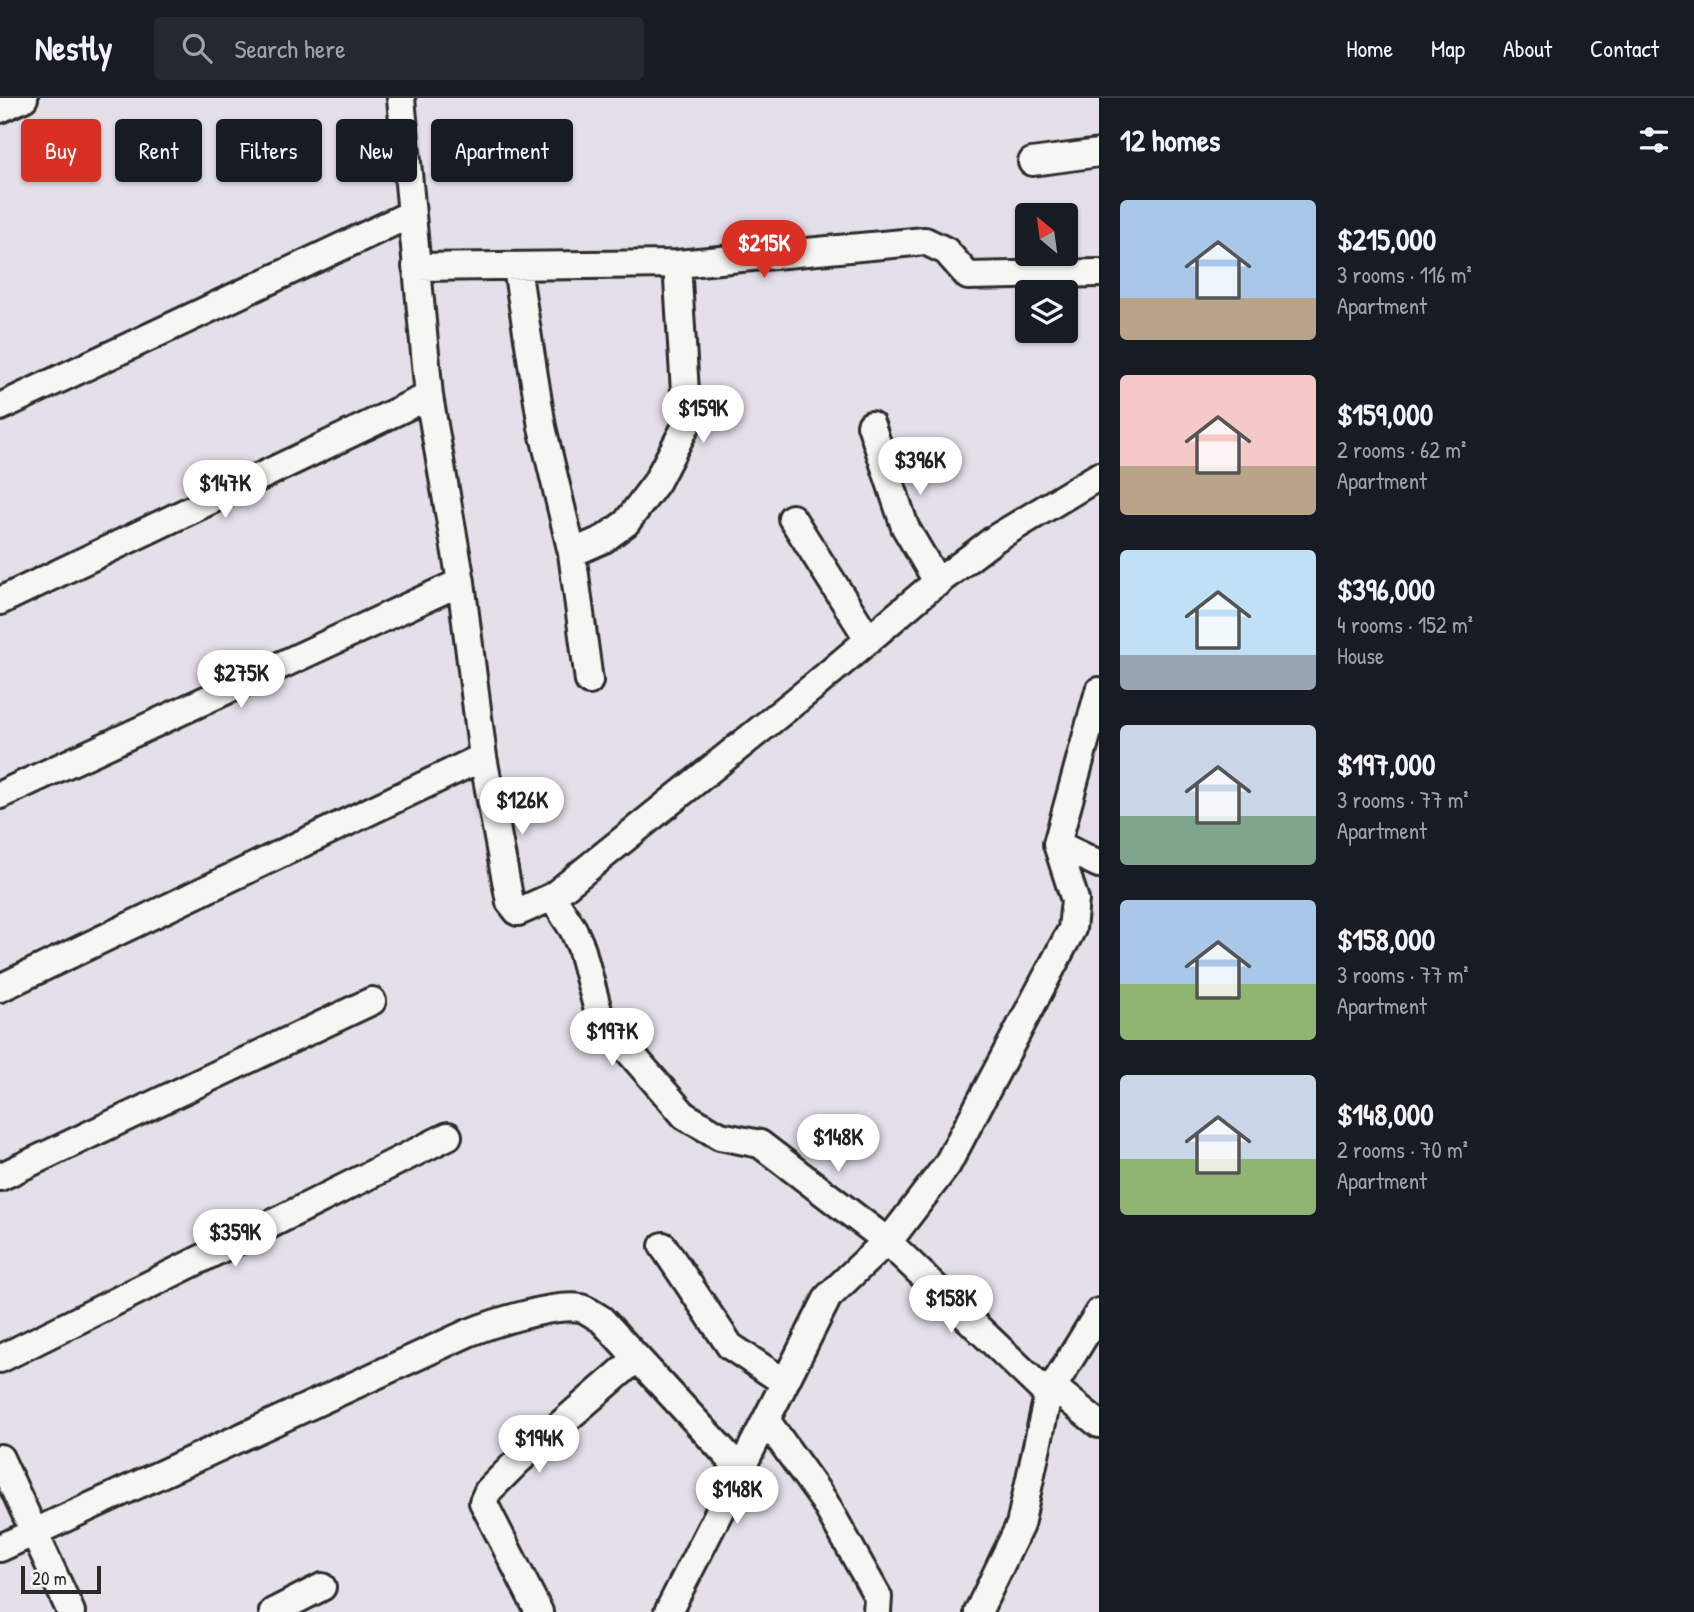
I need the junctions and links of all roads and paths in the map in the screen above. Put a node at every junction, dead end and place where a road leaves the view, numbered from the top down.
1 (24, 98) edge
2 (401, 98) edge
3 (0, 109) edge
4 (1099, 153) edge
5 (1032, 162) dead end
6 (411, 214) junction
7 (677, 264) junction
8 (416, 267) junction
9 (517, 268) junction
10 (1099, 273) edge
11 (429, 396) junction
12 (0, 407) edge
13 (871, 425) dead end
14 (1099, 476) edge
15 (792, 518) dead end
16 (572, 553) junction
17 (461, 582) junction
18 (938, 583) junction
19 (0, 601) edge
20 (869, 640) junction
21 (589, 681) dead end
22 (1099, 691) edge
23 (483, 757) junction
24 (0, 795) edge
25 (1057, 844) junction
26 (1099, 864) edge
27 (552, 897) junction
28 (0, 988) edge
29 (372, 1001) dead end
30 (448, 1136) dead end
31 (0, 1177) edge
32 (887, 1241) junction
33 (663, 1246) dead end
34 (1099, 1312) edge
35 (637, 1358) junction
36 (0, 1359) edge
37 (784, 1382) junction
38 (1051, 1391) junction
39 (766, 1420) junction
40 (1099, 1424) edge
41 (0, 1458) edge
42 (740, 1469) junction
43 (34, 1531) junction
44 (0, 1548) edge
45 (322, 1587) dead end
46 (71, 1612) edge
47 (272, 1612) edge
48 (540, 1612) edge
49 (668, 1612) edge
50 (877, 1612) edge
51 (978, 1612) edge

1 - 3 street
2 - 6 street
4 - 5 street
6 - 8 street
6 - 12 street
7 - 9 street
7 - 10 street
7 - 16 street
8 - 9 street
8 - 11 street
9 - 16 street
11 - 17 street
11 - 19 street
13 - 18 street
14 - 18 street
15 - 20 street
16 - 21 street
17 - 23 street
17 - 24 street
18 - 20 street
20 - 27 street
22 - 25 street
23 - 27 street
23 - 28 street
25 - 26 street
25 - 32 street
27 - 32 street
29 - 31 street
30 - 36 street
32 - 37 street
32 - 38 street
33 - 37 street
34 - 38 street
35 - 42 street
35 - 43 street
35 - 48 street
37 - 39 street
38 - 40 street
38 - 51 street
39 - 42 street
39 - 50 street
41 - 43 street
42 - 49 street
43 - 44 street
43 - 46 street
45 - 47 street

